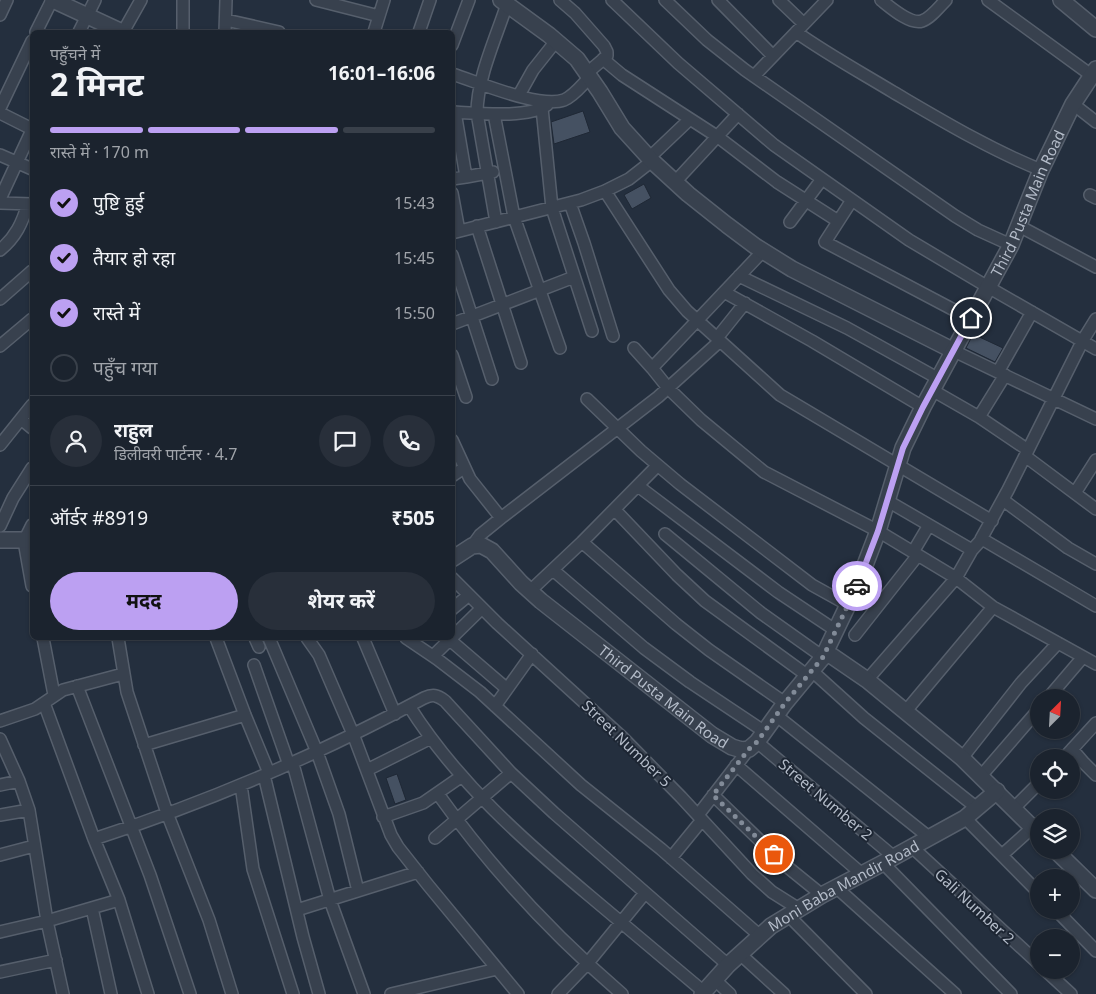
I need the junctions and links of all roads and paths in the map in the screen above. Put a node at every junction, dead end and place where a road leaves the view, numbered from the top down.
1 (7, 0) edge
2 (53, 0) edge
3 (95, 0) edge
4 (141, 0) edge
5 (183, 0) edge
6 (226, 0) edge
7 (316, 0) edge
8 (384, 0) edge
9 (430, 0) edge
10 (469, 0) edge
11 (560, 0) edge
12 (612, 0) edge
13 (665, 0) edge
14 (718, 0) edge
15 (779, 0) edge
16 (881, 0) edge
17 (946, 0) edge
18 (988, 0) edge
19 (1061, 0) edge
20 (504, 2) edge
21 (822, 2) edge
22 (0, 15) edge
23 (87, 16) junction
24 (379, 16) junction
25 (226, 20) junction
26 (800, 28) junction
27 (1096, 29) edge
28 (37, 30) edge
29 (80, 30) edge
30 (118, 30) edge
31 (124, 30) edge
32 (183, 30) edge
33 (224, 30) edge
34 (270, 30) edge
35 (375, 30) edge
36 (420, 30) edge
37 (455, 37) edge
38 (556, 42) junction
39 (30, 44) edge
40 (773, 56) junction
41 (603, 60) junction
42 (1094, 72) edge
43 (455, 75) edge
44 (588, 75) junction
45 (754, 76) junction
46 (481, 83) junction
47 (519, 96) junction
48 (1073, 104) junction
49 (546, 106) junction
50 (0, 108) edge
51 (455, 112) edge
52 (0, 113) edge
53 (477, 113) junction
54 (494, 114) junction
55 (738, 114) junction
56 (455, 117) edge
57 (690, 119) junction
58 (1096, 122) edge
59 (30, 128) edge
60 (30, 134) edge
61 (718, 137) junction
62 (0, 155) edge
63 (650, 160) junction
64 (17, 163) junction
65 (30, 168) edge
66 (505, 169) junction
67 (1041, 170) junction
68 (488, 174) junction
69 (466, 177) junction
70 (455, 179) edge
71 (822, 179) junction
72 (675, 182) junction
73 (605, 191) junction
74 (805, 200) junction
75 (852, 200) junction
76 (0, 201) edge
77 (570, 203) junction
78 (30, 204) edge
79 (552, 208) junction
80 (514, 217) junction
81 (838, 221) junction
82 (496, 222) junction
83 (790, 222) dead end
84 (478, 226) junction
85 (1019, 226) junction
86 (456, 232) edge
87 (1010, 245) junction
88 (0, 250) edge
89 (763, 251) junction
90 (455, 264) edge
91 (1096, 267) edge
92 (30, 273) edge
93 (739, 276) junction
94 (574, 277) junction
95 (988, 288) junction
96 (540, 291) junction
97 (724, 292) junction
98 (0, 298) edge
99 (745, 303) junction
100 (503, 306) junction
101 (1032, 312) junction
102 (472, 317) junction
103 (971, 318) junction
104 (1096, 319) edge
105 (696, 320) junction
106 (30, 321) edge
107 (455, 323) edge
108 (592, 331) dead end
109 (613, 336) dead end
110 (718, 340) junction
111 (1083, 340) junction
112 (0, 346) edge
113 (560, 348) dead end
114 (634, 348) dead end
115 (1096, 349) edge
116 (954, 350) junction
117 (521, 363) dead end
118 (455, 365) edge
119 (652, 368) junction
120 (1002, 373) junction
121 (492, 379) dead end
122 (935, 384) junction
123 (668, 388) junction
124 (466, 397) dead end
125 (587, 399) dead end
126 (1054, 399) junction
127 (923, 407) junction
128 (30, 408) edge
129 (979, 417) junction
130 (21, 419) junction
131 (1096, 419) edge
132 (30, 426) edge
133 (617, 428) junction
134 (0, 445) edge
135 (455, 447) edge
136 (1027, 453) junction
137 (1096, 460) edge
138 (897, 465) junction
139 (657, 466) junction
140 (464, 468) junction
141 (30, 471) edge
142 (455, 474) edge
143 (638, 486) junction
144 (1075, 494) junction
145 (886, 500) junction
146 (1003, 500) junction
147 (1096, 509) edge
148 (615, 510) junction
149 (501, 518) junction
150 (992, 521) junction
151 (929, 525) junction
152 (0, 526) edge
153 (878, 531) junction
154 (666, 534) dead end
155 (981, 539) junction
156 (0, 540) edge
157 (28, 541) edge
158 (582, 542) junction
159 (472, 546) junction
160 (972, 550) junction
161 (915, 554) junction
162 (455, 557) edge
163 (30, 564) edge
164 (1096, 564) edge
165 (553, 570) junction
166 (956, 578) junction
167 (455, 581) edge
168 (530, 591) junction
169 (469, 595) junction
170 (848, 605) junction
171 (1096, 606) edge
172 (455, 607) edge
173 (993, 607) junction
174 (482, 608) junction
175 (835, 630) junction
176 (455, 635) edge
177 (856, 635) dead end
178 (42, 640) edge
179 (119, 640) edge
180 (217, 640) edge
181 (270, 640) edge
182 (308, 640) edge
183 (364, 640) edge
184 (413, 640) edge
185 (450, 640) joint
186 (1058, 643) junction
187 (532, 654) junction
188 (433, 656) junction
189 (823, 657) junction
190 (1083, 657) junction
191 (1096, 664) edge
192 (254, 665) dead end
193 (810, 673) junction
194 (123, 674) junction
195 (867, 680) junction
196 (77, 686) junction
197 (507, 689) junction
198 (1056, 689) edge
199 (54, 695) junction
200 (44, 703) junction
201 (785, 703) junction
202 (409, 706) junction
203 (495, 706) junction
204 (905, 712) junction
205 (395, 714) junction
206 (245, 715) junction
207 (777, 716) junction
208 (1030, 719) edge
209 (0, 721) edge
210 (1096, 723) edge
211 (353, 734) junction
212 (431, 738) junction
213 (0, 739) edge
214 (757, 741) junction
215 (144, 745) junction
216 (1072, 749) edge
217 (317, 752) junction
218 (962, 758) junction
219 (1080, 758) edge
220 (291, 764) junction
221 (736, 765) junction
222 (367, 770) junction
223 (511, 773) junction
224 (267, 774) junction
225 (1096, 775) edge
226 (462, 776) junction
227 (981, 776) junction
228 (19, 781) junction
229 (0, 785) edge
230 (241, 785) junction
231 (997, 791) junction
232 (1030, 792) edge
233 (438, 794) junction
234 (713, 795) junction
235 (481, 798) junction
236 (977, 808) junction
237 (1013, 809) junction
238 (29, 810) junction
239 (167, 813) junction
240 (0, 814) edge
241 (383, 817) junction
242 (700, 817) junction
243 (965, 818) junction
244 (457, 820) junction
245 (1030, 825) edge
246 (131, 827) junction
247 (1030, 835) edge
248 (435, 838) dead end
249 (930, 838) junction
250 (94, 839) junction
251 (34, 846) junction
252 (912, 847) junction
253 (0, 855) edge
254 (1002, 855) junction
255 (671, 858) junction
256 (1065, 859) edge
257 (889, 860) junction
258 (418, 872) junction
259 (862, 874) junction
260 (1030, 884) edge
261 (1094, 884) edge
262 (837, 888) junction
263 (358, 892) junction
264 (645, 893) junction
265 (822, 895) junction
266 (119, 900) junction
267 (330, 900) junction
268 (92, 908) junction
269 (297, 910) junction
270 (794, 913) junction
271 (1065, 919) edge
272 (47, 921) junction
273 (621, 922) junction
274 (0, 932) edge
275 (759, 935) junction
276 (1096, 951) edge
277 (740, 954) junction
278 (1030, 956) edge
279 (56, 960) junction
280 (587, 964) junction
281 (728, 965) junction
282 (497, 969) junction
283 (0, 972) edge
284 (1055, 979) edge
285 (715, 980) junction
286 (436, 989) edge
287 (564, 992) edge
288 (703, 993) edge
289 (63, 994) edge
290 (111, 994) edge
291 (148, 994) edge
292 (190, 994) edge
293 (232, 994) edge
294 (292, 994) edge
295 (319, 994) edge
296 (364, 994) edge
297 (392, 994) edge
298 (518, 994) edge
299 (622, 994) edge
300 (730, 994) edge
301 (784, 994) edge
302 (866, 994) edge
303 (955, 994) edge
304 (1011, 994) edge
305 (1071, 994) edge

1 - 22 street
2 - 23 street
2 - 28 street
3 - 23 street
4 - 31 street
5 - 32 street
6 - 25 street
7 - 24 street
8 - 24 street
9 - 36 street
10 - 37 street
11 - 41 street
12 - 55 street
13 - 45 street
14 - 40 street
15 - 26 street
16 - 17 street
18 - 42 street
19 - 27 street
20 - 38 street
20 - 46 street
21 - 26 street
23 - 29 street
23 - 30 street
24 - 35 street
25 - 33 street
25 - 34 street
26 - 40 street
26 - 67 street
38 - 44 street
38 - 47 street
39 - 50 street
40 - 45 street
41 - 44 street
41 - 57 street
42 - 48 street, Third Pusta Main Road
43 - 46 street
44 - 49 street
44 - 63 street
45 - 87 street
46 - 47 street
46 - 53 street
47 - 49 street
48 - 58 street
48 - 67 street, Third Pusta Main Road
49 - 54 street
49 - 79 street
51 - 53 street
52 - 59 street
53 - 54 street
53 - 68 street
54 - 66 street
55 - 61 street
55 - 71 street
56 - 69 street
57 - 61 street
57 - 63 street
60 - 64 street
61 - 72 street
61 - 74 street
62 - 64 street
63 - 72 street
63 - 73 street
64 - 65 street
64 - 76 street
66 - 68 street
66 - 80 street
67 - 85 street, Third Pusta Main Road
68 - 69 street
68 - 82 street
69 - 70 street
71 - 74 street
71 - 75 street
72 - 89 street
73 - 77 street
73 - 105 street
74 - 81 street
74 - 83 street
75 - 81 street
75 - 95 street
76 - 78 street
77 - 79 street
77 - 109 street
78 - 88 street
79 - 80 street
79 - 94 street
80 - 82 street
80 - 96 street
81 - 103 street
82 - 84 street
84 - 86 street
84 - 100 street
85 - 87 street, Third Pusta Main Road
85 - 91 street
87 - 95 street, Third Pusta Main Road
89 - 93 street
89 - 116 street
90 - 102 street
92 - 98 street
93 - 97 street
93 - 122 street
94 - 96 street
94 - 108 street
95 - 101 street
95 - 103 street, Third Pusta Main Road
96 - 100 street
96 - 113 street
97 - 99 street
97 - 105 street
99 - 110 street
99 - 127 street
100 - 102 street
100 - 117 street
101 - 111 street
101 - 120 street
102 - 107 street
102 - 121 street
103 - 116 street, Third Pusta Main Road
104 - 111 street
105 - 110 street
105 - 119 street
106 - 112 street
110 - 123 street
110 - 138 street
111 - 115 street
111 - 126 street
114 - 119 street
116 - 120 street
116 - 122 street, Third Pusta Main Road
118 - 124 street
119 - 123 street
120 - 126 street
120 - 129 street
122 - 127 street, Third Pusta Main Road
122 - 129 street
123 - 133 street
123 - 153 street
125 - 133 street
126 - 131 street
126 - 136 street
127 - 138 street, Third Pusta Main Road
128 - 130 street
129 - 136 street
130 - 132 street
130 - 134 street
133 - 139 street
133 - 149 street
135 - 140 street
136 - 144 street
136 - 146 street
137 - 144 street
138 - 145 street, Third Pusta Main Road
138 - 150 street
139 - 143 street
139 - 170 street
140 - 142 street
140 - 149 street
141 - 152 street
143 - 148 street
143 - 175 street
144 - 147 street
145 - 151 street
145 - 153 street, Third Pusta Main Road
146 - 150 street
146 - 164 street
148 - 158 street
148 - 193 street
149 - 159 street
150 - 155 street
151 - 160 street
151 - 161 street
153 - 161 street
153 - 170 street, Third Pusta Main Road
154 - 189 street
155 - 160 street
155 - 171 street
156 - 157 street
157 - 163 street
158 - 165 street
158 - 201 street
159 - 162 street
159 - 168 street, Third Pusta Main Road
160 - 166 street
161 - 166 street
161 - 177 street
165 - 168 street
165 - 214 street, Street Number 2
166 - 173 street
166 - 195 street
167 - 169 street, Street Number 5
168 - 214 street, Third Pusta Main Road
169 - 172 street
169 - 174 street, Street Number 5
170 - 175 street, Third Pusta Main Road
173 - 186 street
173 - 204 street
174 - 176 street
174 - 187 street, Street Number 5
175 - 189 street, Third Pusta Main Road
178 - 199 street
179 - 194 street
180 - 206 street
181 - 217 street
182 - 211 street
183 - 205 street
184 - 188 street
185 - 188 street
185 - 197 street
186 - 190 street
186 - 218 street
187 - 197 street
187 - 242 street, Street Number 5
188 - 203 street
189 - 193 street, Third Pusta Main Road
189 - 195 street
190 - 191 street
190 - 198 street
192 - 220 street
193 - 201 street, Third Pusta Main Road
193 - 236 street
194 - 196 street
194 - 215 street
195 - 204 street
196 - 199 street
196 - 246 street
197 - 203 street
199 - 200 street
200 - 209 street
200 - 250 street
201 - 207 street, Third Pusta Main Road
202 - 205 street
202 - 212 street
202 - 223 street
203 - 255 street
204 - 218 street
205 - 211 street
206 - 215 street
206 - 224 street
207 - 214 street, Third Pusta Main Road
207 - 249 street
208 - 227 street
210 - 216 street
211 - 217 street
211 - 222 street
212 - 222 street
212 - 226 street
213 - 228 street
214 - 221 street
214 - 257 street, Street Number 2
215 - 239 street
217 - 220 street
217 - 263 street
218 - 227 street
219 - 225 street
220 - 224 street
220 - 267 street
221 - 234 street
221 - 259 street
222 - 241 street
223 - 235 street
223 - 264 street
224 - 230 street
224 - 269 street
226 - 233 street
226 - 235 street
227 - 231 street
228 - 229 street
228 - 238 street
230 - 239 street
230 - 294 street
231 - 236 street, Moni Baba Mandir Road
231 - 237 street
232 - 237 street
233 - 241 street
233 - 244 street
234 - 242 street
234 - 265 street
235 - 244 street
235 - 273 street
236 - 243 street, Moni Baba Mandir Road
237 - 245 street
238 - 240 street
238 - 251 street
239 - 246 street
239 - 293 street
241 - 258 street
242 - 255 street
242 - 270 street, Street Number 5
243 - 249 street, Moni Baba Mandir Road
243 - 254 street
244 - 248 street
244 - 280 street
246 - 250 street
246 - 292 street
247 - 254 street
249 - 252 street, Moni Baba Mandir Road
250 - 266 street
251 - 253 street
251 - 272 street
252 - 257 street, Moni Baba Mandir Road
252 - 278 street, Gali Number 2
254 - 260 street
255 - 275 street
256 - 261 street
257 - 259 street, Moni Baba Mandir Road
257 - 304 street, Street Number 2
258 - 263 street
258 - 282 street
259 - 262 street, Moni Baba Mandir Road
262 - 265 street, Moni Baba Mandir Road
262 - 303 street
263 - 267 street
264 - 273 street
264 - 281 street
265 - 270 street, Moni Baba Mandir Road
266 - 268 street
266 - 291 street
267 - 269 street
267 - 296 street
268 - 272 street
268 - 290 street
269 - 295 street
270 - 275 street, Moni Baba Mandir Road
270 - 302 street, Street Number 5
271 - 276 street
272 - 274 street
272 - 279 street
273 - 280 street
273 - 288 street
275 - 277 street, Moni Baba Mandir Road
277 - 281 street, Moni Baba Mandir Road
277 - 301 street
279 - 283 street
279 - 289 street
280 - 287 street
280 - 299 street
281 - 285 street, Moni Baba Mandir Road
282 - 286 street
282 - 298 street
284 - 305 street
285 - 288 street, Moni Baba Mandir Road
285 - 300 street
286 - 297 street

